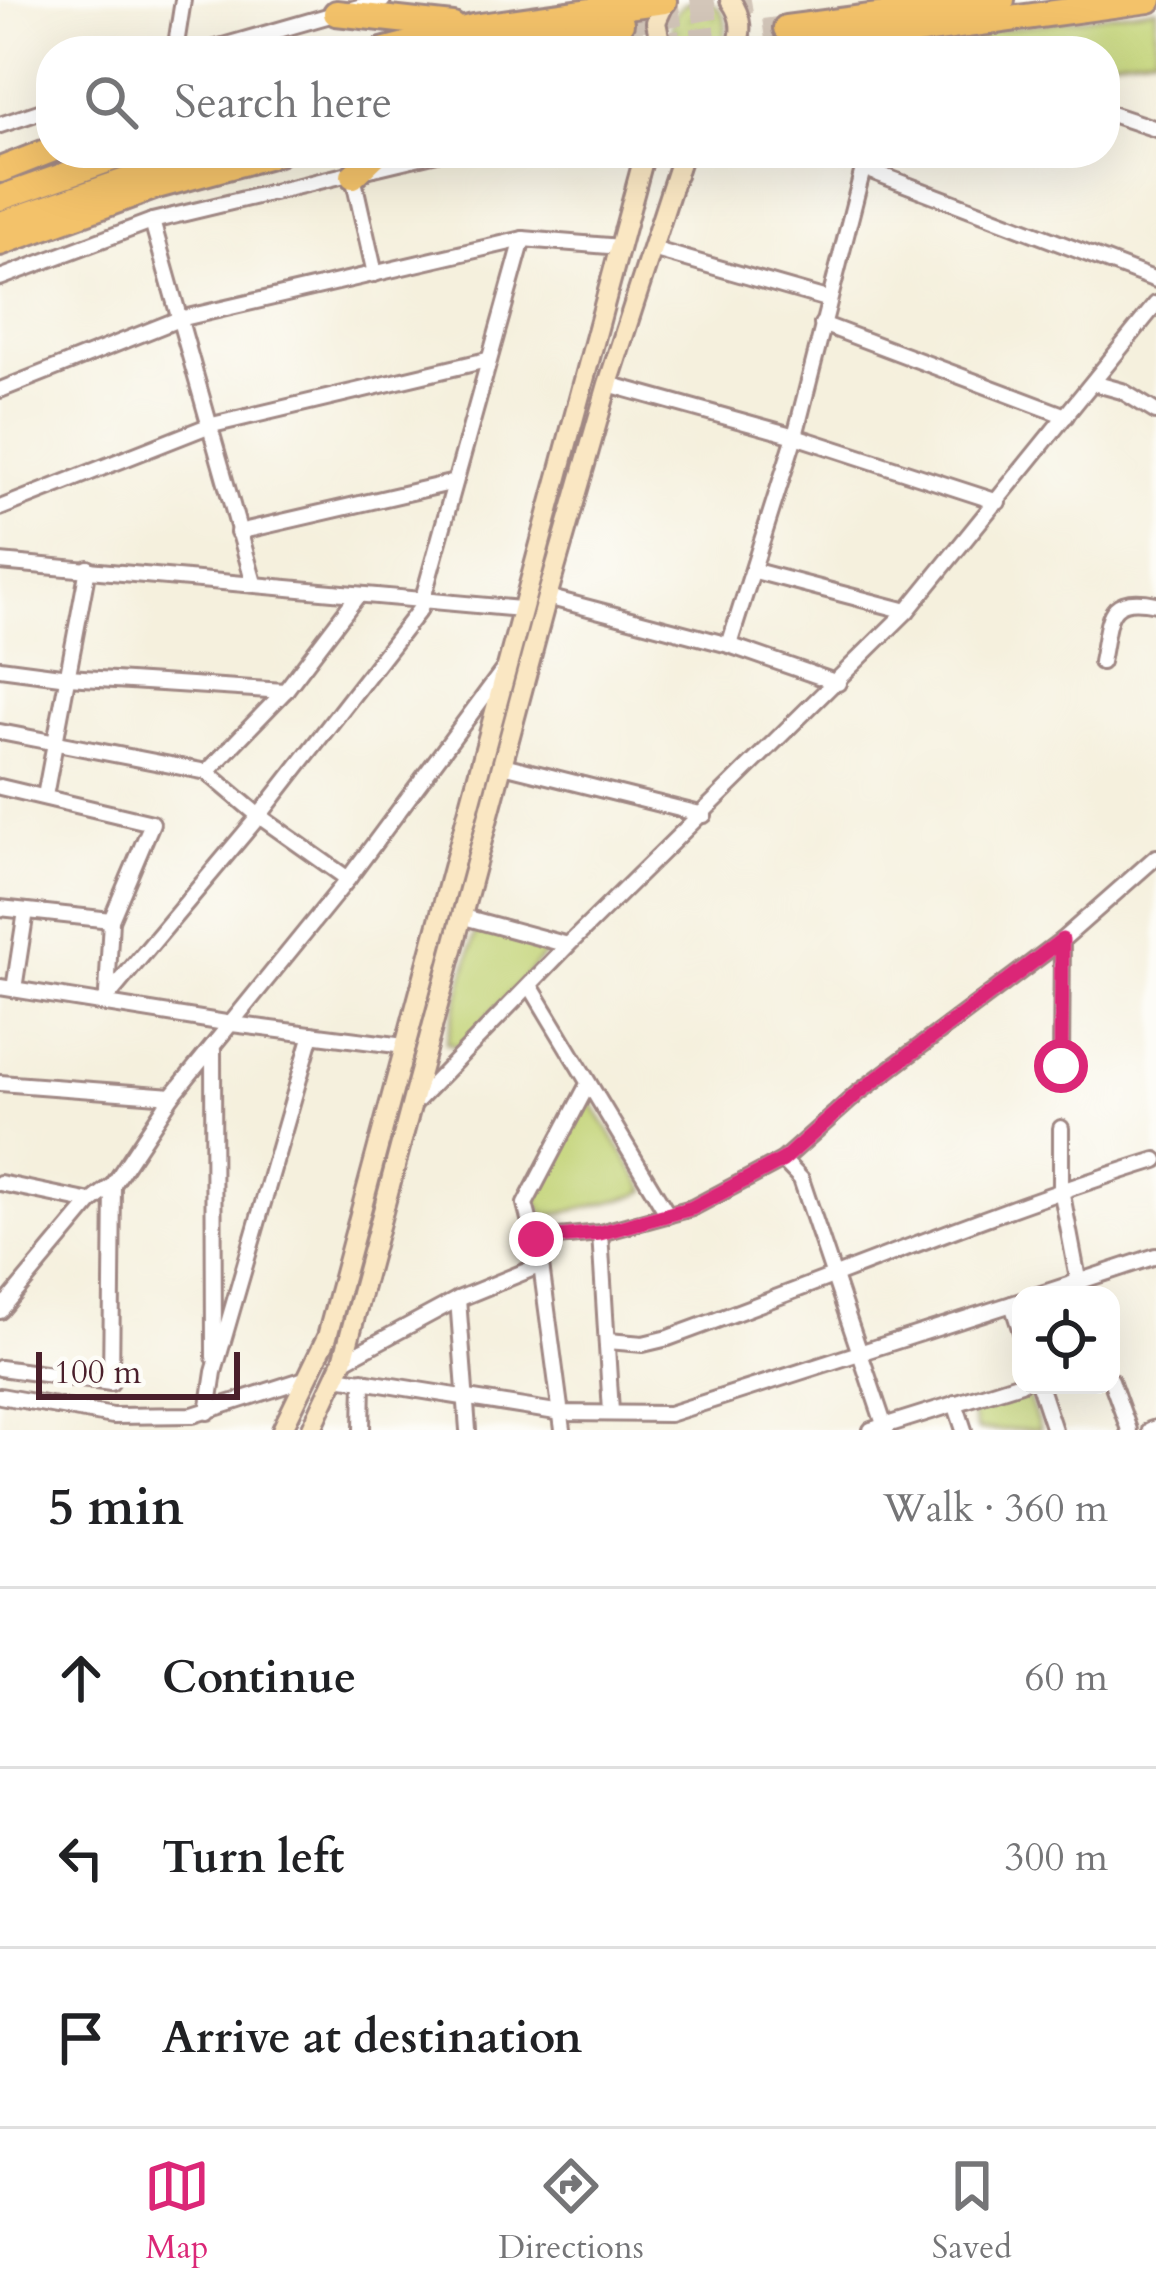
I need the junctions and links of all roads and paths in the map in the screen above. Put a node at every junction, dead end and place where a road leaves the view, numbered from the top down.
1 (183, 0) edge
2 (383, 0) edge
3 (730, 0) edge
4 (1002, 0) edge
5 (1148, 0) edge
6 (665, 1) edge
7 (336, 13) junction
8 (621, 23) tunnel mouth
9 (177, 36) edge
10 (257, 36) edge
11 (459, 36) edge
12 (490, 36) edge
13 (502, 36) edge
14 (659, 36) edge
15 (740, 36) edge
16 (804, 36) tunnel mouth
17 (819, 36) edge
18 (36, 113) edge
19 (1120, 117) edge
20 (0, 125) edge
21 (1156, 129) edge
22 (36, 156) edge
23 (85, 168) edge
24 (164, 168) edge
25 (223, 168) edge
26 (361, 168) edge
27 (382, 168) edge
28 (642, 168) edge
29 (678, 168) edge
30 (863, 168) edge
31 (882, 168) edge
32 (0, 170) edge
33 (353, 176) junction
34 (0, 198) edge
35 (152, 221) junction
36 (0, 224) edge
37 (523, 239) junction
38 (0, 243) edge
39 (621, 248) junction
40 (652, 249) junction
41 (376, 274) junction
42 (0, 278) edge
43 (1156, 280) edge
44 (827, 299) junction
45 (1156, 304) edge
46 (179, 320) junction
47 (822, 324) junction
48 (487, 360) junction
49 (1093, 383) junction
50 (608, 384) junction
51 (0, 390) edge
52 (1156, 412) edge
53 (1066, 416) junction
54 (208, 426) junction
55 (795, 436) junction
56 (455, 482) junction
57 (998, 502) junction
58 (0, 508) edge
59 (238, 532) junction
60 (0, 562) edge
61 (88, 568) junction
62 (754, 571) junction
63 (254, 584) junction
64 (358, 595) junction
65 (423, 598) junction
66 (524, 600) junction
67 (1156, 604) edge
68 (545, 606) junction
69 (908, 610) junction
70 (729, 646) junction
71 (1101, 662) dead end
72 (508, 664) junction
73 (0, 668) edge
74 (68, 677) junction
75 (838, 683) junction
76 (285, 691) junction
77 (0, 733) edge
78 (56, 742) junction
79 (503, 765) junction
80 (207, 772) junction
81 (0, 787) edge
82 (45, 796) junction
83 (704, 815) junction
84 (259, 816) junction
85 (1156, 857) edge
86 (348, 879) junction
87 (0, 908) edge
88 (26, 911) junction
89 (464, 917) junction
90 (111, 920) junction
91 (1062, 940) junction
92 (568, 945) junction
93 (531, 987) junction
94 (7, 988) edge
95 (105, 998) junction
96 (232, 1024) junction
97 (312, 1034) junction
98 (404, 1046) junction
99 (212, 1051) junction
100 (1061, 1066) dead end
101 (0, 1083) edge
102 (587, 1086) junction
103 (172, 1096) junction
104 (408, 1111) junction
105 (1060, 1128) dead end
106 (783, 1160) junction
107 (1156, 1160) edge
108 (0, 1183) edge
109 (112, 1185) junction
110 (1061, 1190) junction
111 (91, 1202) junction
112 (668, 1214) junction
113 (600, 1233) junction
114 (536, 1239) junction
115 (1155, 1261) edge
116 (541, 1265) junction
117 (837, 1277) junction
118 (1078, 1286) edge
119 (1087, 1286) edge
120 (458, 1299) junction
121 (1012, 1303) edge
122 (0, 1311) edge
123 (608, 1341) junction
124 (861, 1351) junction
125 (0, 1368) edge
126 (340, 1369) junction
127 (214, 1372) junction
128 (308, 1378) junction
129 (363, 1380) junction
130 (1012, 1386) edge
131 (1042, 1394) edge
132 (1116, 1394) edge
133 (0, 1396) edge
134 (467, 1397) junction
135 (955, 1403) junction
136 (611, 1412) junction
137 (562, 1413) junction
138 (196, 1419) edge
139 (670, 1422) edge
140 (113, 1423) edge
141 (880, 1428) edge
142 (282, 1430) edge
143 (311, 1430) edge
144 (362, 1430) edge
145 (468, 1430) edge
146 (563, 1430) edge
147 (964, 1430) edge
148 (1054, 1430) edge
149 (1129, 1430) edge

1 - 9 street
2 - 7 street
3 - 15 main road
4 - 16 highway
5 - 17 highway
6 - 12 highway
6 - 14 main road
7 - 10 street
7 - 11 highway
8 - 13 highway
18 - 20 street
19 - 21 street
22 - 32 highway
23 - 34 highway
24 - 36 highway
25 - 38 highway
26 - 33 highway
27 - 33 street
28 - 39 main road
29 - 40 main road
30 - 44 street
31 - 43 street
33 - 35 street
33 - 41 street
35 - 42 street
35 - 46 street
37 - 39 street
37 - 41 street
37 - 48 street
39 - 66 main road
40 - 44 street
40 - 50 main road
41 - 46 street
44 - 47 street
45 - 49 street
46 - 51 street
46 - 54 street
47 - 53 street
47 - 55 street
48 - 54 street
48 - 56 street
49 - 52 street
49 - 53 street
50 - 55 street
50 - 68 main road
53 - 57 street
54 - 58 street
54 - 59 street
55 - 57 street
55 - 62 street
56 - 59 street
56 - 65 street
57 - 69 street
59 - 63 street
60 - 61 street
61 - 63 street
61 - 74 street
62 - 69 street
62 - 70 street
63 - 64 street
64 - 65 street
64 - 76 street
65 - 66 street
65 - 84 street
66 - 68 main road
66 - 72 main road
67 - 71 street
68 - 70 street
68 - 79 main road
69 - 75 street
70 - 75 street
72 - 86 street
72 - 98 main road
73 - 74 street
74 - 76 street
74 - 78 street
75 - 83 street
76 - 80 street
77 - 78 street
78 - 80 street
78 - 82 street
79 - 83 street
79 - 89 main road
80 - 84 street
81 - 82 street
82 - 90 street
83 - 92 street
84 - 86 street
84 - 95 street
85 - 91 street
86 - 96 street
87 - 88 street
88 - 90 street
88 - 94 street
89 - 92 street
89 - 104 main road
90 - 95 street
91 - 100 street
91 - 106 street
92 - 93 street
93 - 102 street
93 - 104 street
94 - 95 street
95 - 96 street
96 - 97 street
96 - 99 street
97 - 98 street
97 - 127 street
98 - 128 main road
99 - 103 street
99 - 127 street
101 - 103 street
102 - 112 street
102 - 114 street
103 - 109 street
104 - 126 main road
105 - 110 street
106 - 112 street
106 - 117 street
107 - 110 street
108 - 111 street
109 - 111 street
109 - 125 street
110 - 117 street
110 - 118 street
111 - 122 street
112 - 113 street
113 - 114 street
113 - 123 street
114 - 116 street
115 - 119 street
116 - 120 street
116 - 137 street
117 - 123 street
117 - 124 street
120 - 126 street
120 - 134 street
121 - 124 street
123 - 136 street
124 - 139 street
124 - 141 street
126 - 129 street
126 - 143 main road
127 - 138 street
128 - 138 street
128 - 142 main road
129 - 134 street
129 - 144 street
130 - 135 street
131 - 148 street
132 - 149 street
133 - 140 street
134 - 137 street
134 - 145 street
135 - 141 street
135 - 147 street
136 - 137 street
136 - 139 street
137 - 146 street
138 - 140 street

